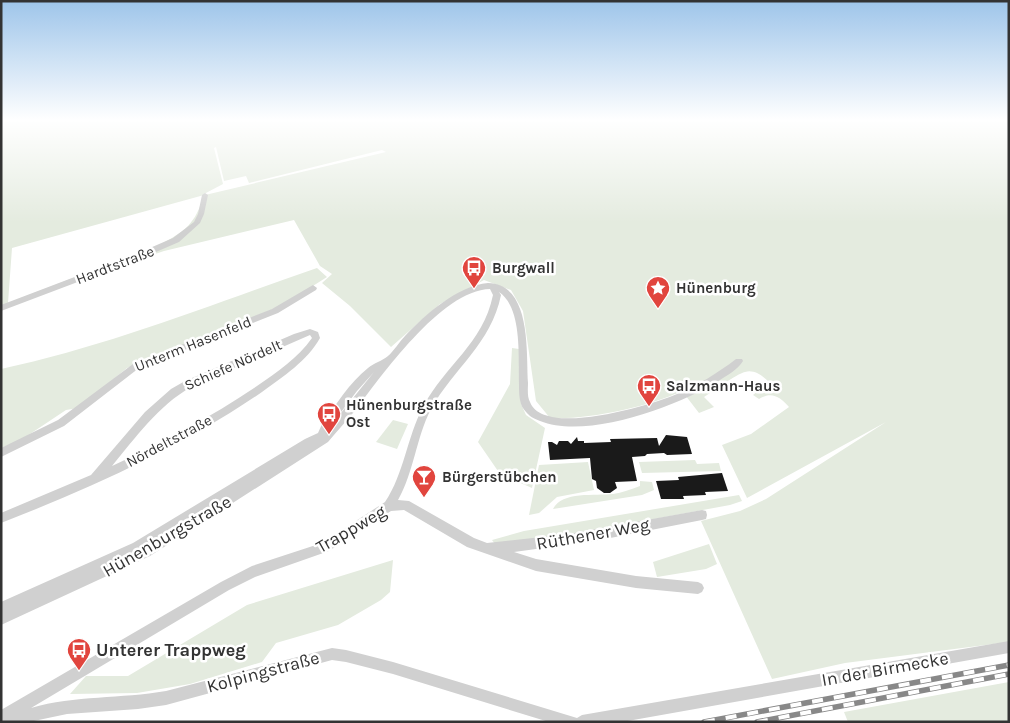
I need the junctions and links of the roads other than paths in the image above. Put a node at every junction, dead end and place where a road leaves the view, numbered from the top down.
1 (205, 195) dead end
2 (313, 288) dead end
3 (499, 292) junction
4 (1, 308) edge
5 (314, 339) joint
6 (739, 361) dead end
7 (321, 436) junction
8 (1, 453) edge
9 (95, 478) junction
10 (400, 484) junction
11 (389, 506) junction
12 (408, 507) junction
13 (702, 515) dead end
14 (1, 518) edge
15 (483, 548) junction
16 (698, 588) dead end
17 (1, 608) edge
18 (1, 619) edge
19 (1009, 647) edge
20 (1, 718) edge
21 (8, 722) edge
22 (572, 722) edge
23 (582, 722) edge

1 - 4 street, Hardtstraße
2 - 8 street, Unterm Hasenfeld
3 - 6 street
3 - 7 street, Hünenburgstraße
3 - 10 street
5 - 9 street, Nördeltstraße
5 - 9 street, Schiefe Nördelt
7 - 17 street, Hünenburgstraße
7 - 18 street, Hünenburgstraße
9 - 14 street, Nördeltstraße
10 - 11 street
10 - 12 street
11 - 12 street, Trappweg
11 - 20 street, Trappweg
12 - 15 street, Trappweg
13 - 15 street, Rüthener Weg
15 - 16 street, Trappweg
19 - 23 street, In der Birmecke
21 - 22 street, Kolpingstraße

